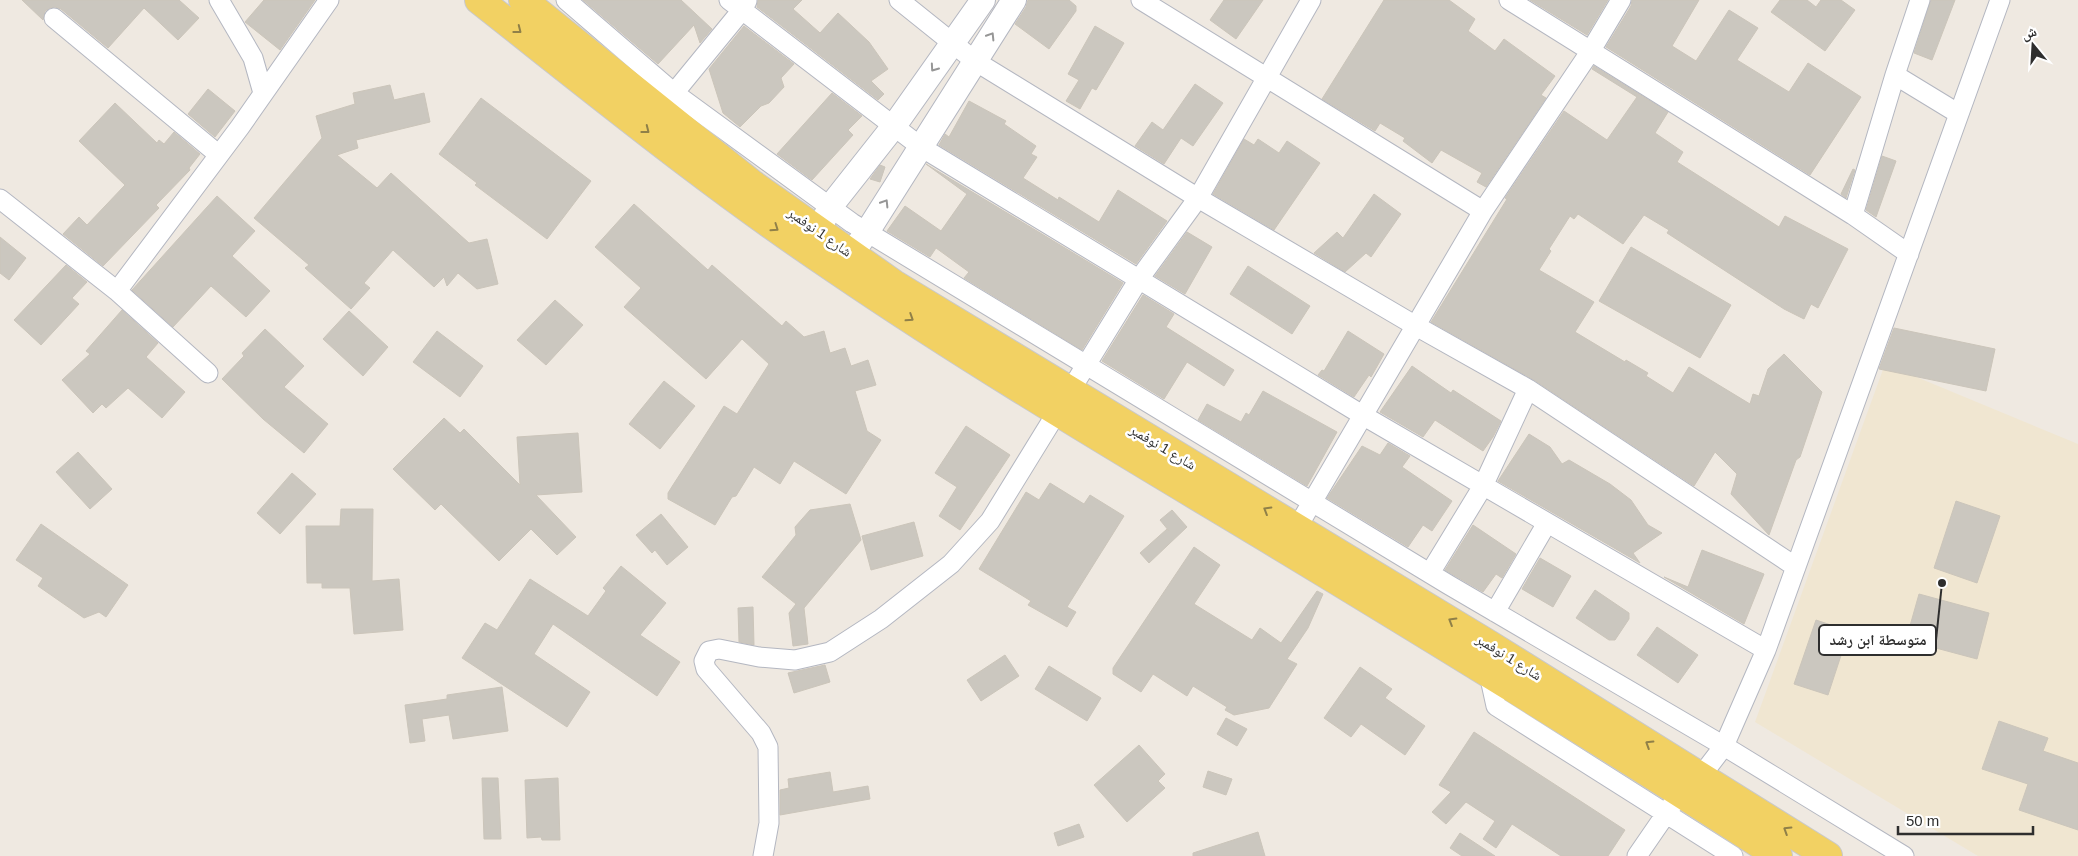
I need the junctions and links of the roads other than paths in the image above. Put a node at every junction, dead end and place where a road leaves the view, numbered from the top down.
1 (219, 0) edge
2 (329, 0) edge
3 (479, 0) edge
4 (523, 0) edge
5 (566, 0) edge
6 (899, 0) edge
7 (983, 0) edge
8 (1014, 0) edge
9 (1140, 0) edge
10 (1311, 0) edge
11 (1510, 0) edge
12 (1621, 0) edge
13 (1920, 0) edge
14 (2000, 0) edge
15 (739, 4) edge
16 (54, 18) dead end
17 (953, 42) junction
18 (1590, 52) junction
19 (975, 61) junction
20 (1895, 75) junction
21 (1266, 78) junction
22 (674, 92) junction
23 (263, 93) junction
24 (1959, 114) junction
25 (894, 126) junction
26 (921, 147) junction
27 (219, 155) junction
28 (1198, 198) junction
29 (0, 199) edge
30 (830, 207) junction
31 (1484, 211) junction
32 (1853, 215) junction
33 (867, 232) junction
34 (814, 241) junction
35 (1908, 254) junction
36 (845, 263) junction
37 (1139, 279) junction
38 (117, 292) junction
39 (1416, 326) junction
40 (1086, 364) junction
41 (208, 373) dead end
42 (1528, 388) junction
43 (1063, 401) junction
44 (1364, 416) junction
45 (1483, 486) junction
46 (1314, 502) junction
47 (1547, 523) junction
48 (1291, 538) junction
49 (1796, 567) junction
50 (1430, 573) junction
51 (1495, 612) junction
52 (1766, 650) junction
53 (1724, 746) junction
54 (1683, 794) junction
55 (763, 856) edge
56 (1637, 856) edge
57 (1733, 856) edge
58 (1778, 856) edge
59 (1828, 856) edge
60 (1904, 856) edge

1 - 23 street
2 - 23 street
3 -> 34 main road, شارع 1 نوفمبر
4 - 34 main road, شارع 1 نوفمبر
5 - 22 street
6 - 17 street
7 - 17 street
19 -> 8 street
9 - 21 street
10 - 21 street
11 - 18 street
12 - 18 street
13 - 20 street
14 - 24 street
15 - 22 street
15 - 25 street
16 - 27 street
17 - 19 street
17 -> 25 street
18 - 31 street
18 - 32 street
19 - 26 street
19 - 28 street
20 - 24 street
20 - 32 street
21 - 28 street
21 - 31 street
22 - 30 street
23 - 27 street
24 - 35 street
25 - 26 street
25 - 30 street
33 -> 26 street
26 - 37 street
27 - 38 street
28 - 37 street
28 - 39 street
29 - 38 street
30 - 33 street
30 - 34 street
31 - 39 street
32 - 35 street
33 - 36 street
33 - 40 street
34 - 36 main road, شارع 1 نوفمبر
35 - 49 street
36 - 43 main road, شارع 1 نوفمبر
37 - 40 street
37 - 44 street
38 - 41 street
39 - 42 street
39 - 44 street
40 - 43 street
40 - 46 street
42 - 45 street
42 - 49 street
43 - 48 main road, شارع 1 نوفمبر
43 - 55 street
44 - 45 street
44 - 46 street
45 - 47 street
45 - 50 street
46 - 48 street
46 - 50 street
47 - 51 street
47 - 52 street
48 - 54 main road, شارع 1 نوفمبر
54 -> 48 main road, شارع 1 نوفمبر
49 - 52 street
50 - 51 street
51 - 53 street
52 - 53 street
53 - 54 street
53 - 60 street
54 - 56 street
54 - 57 street
54 - 58 main road, شارع 1 نوفمبر
59 -> 54 main road, شارع 1 نوفمبر

